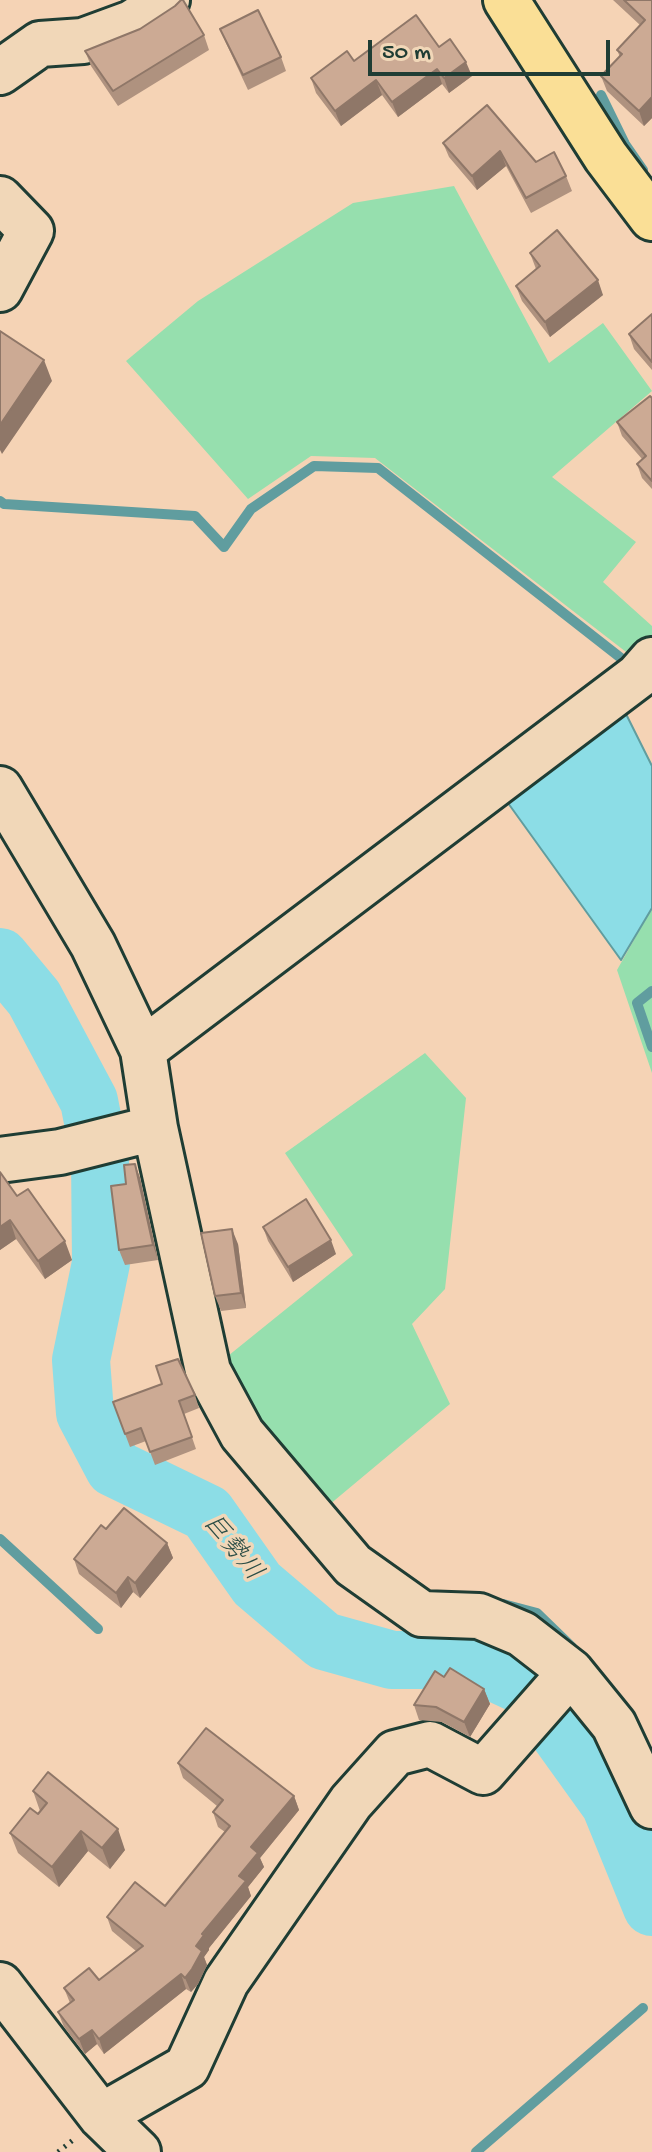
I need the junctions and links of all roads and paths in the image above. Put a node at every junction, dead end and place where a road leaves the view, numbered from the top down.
1 (167, 0) edge
2 (506, 0) edge
3 (0, 72) edge
4 (0, 199) edge
5 (652, 218) edge
6 (0, 289) edge
7 (652, 660) edge
8 (0, 789) edge
9 (143, 1050) junction
10 (144, 1131) junction
11 (0, 1160) edge
12 (571, 1672) junction
13 (652, 1806) edge
14 (0, 1985) edge
15 (101, 2116) junction
16 (138, 2152) edge

1 - 3 street
2 - 5 main road
4 - 6 street
7 - 9 street
8 - 9 street
9 - 10 street
10 - 11 street
10 - 12 street
12 - 13 street
12 - 15 street
14 - 15 street
15 - 16 street

